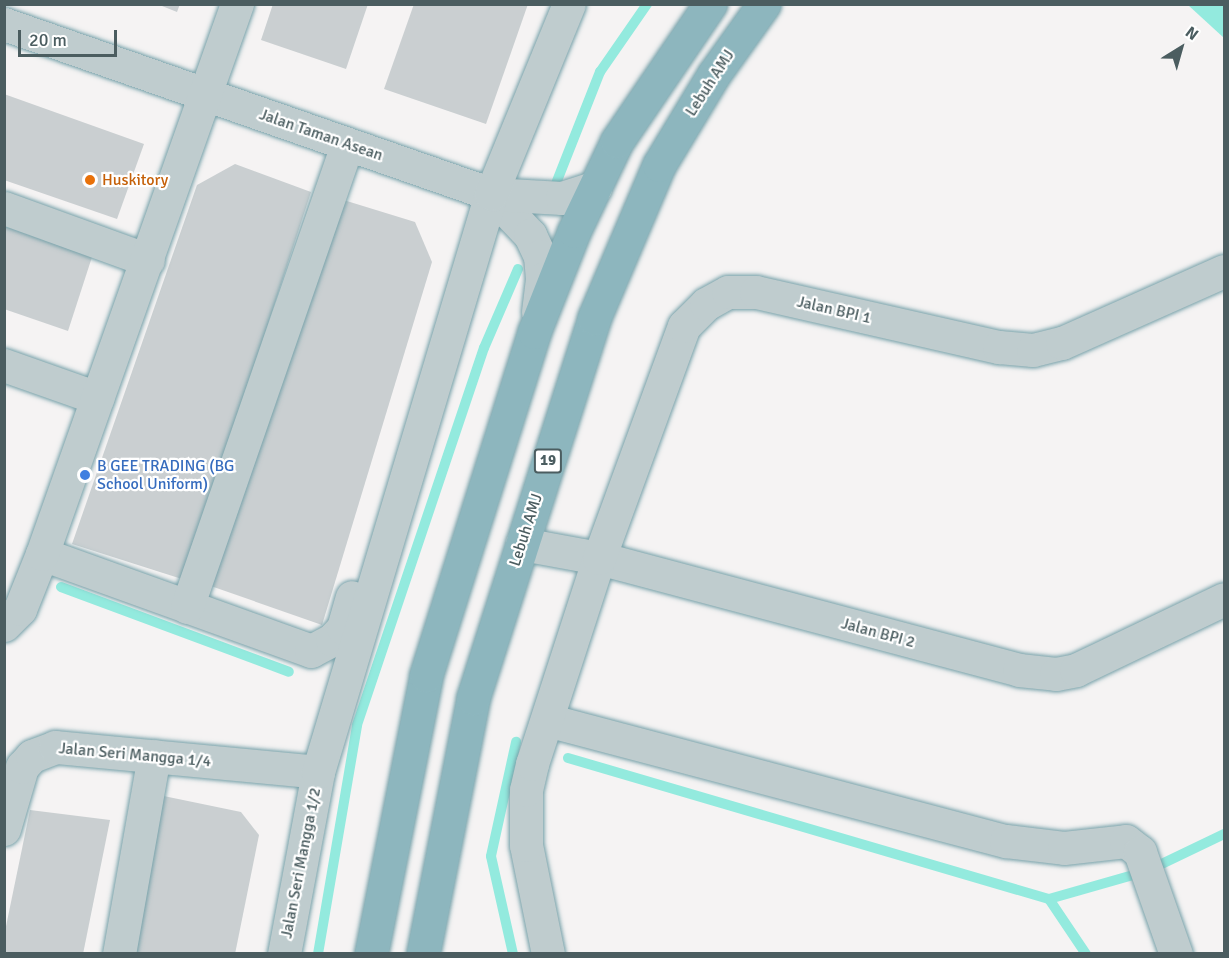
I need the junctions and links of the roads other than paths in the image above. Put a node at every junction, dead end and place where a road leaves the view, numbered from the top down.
1 (237, 4) edge
2 (569, 4) edge
3 (710, 4) edge
4 (764, 4) edge
5 (4, 24) edge
6 (206, 94) junction
7 (347, 144) junction
8 (595, 187) junction
9 (481, 191) junction
10 (4, 208) edge
11 (148, 260) junction
12 (1224, 271) edge
13 (534, 332) junction
14 (4, 365) edge
15 (97, 398) junction
16 (522, 544) junction
17 (42, 554) junction
18 (599, 558) junction
19 (1224, 599) edge
20 (187, 607) junction
21 (4, 625) edge
22 (547, 720) junction
23 (154, 756) junction
24 (13, 765) edge
25 (318, 772) junction
26 (4, 829) edge
27 (119, 954) edge
28 (284, 954) edge
29 (371, 954) edge
30 (423, 954) edge
31 (548, 954) edge
32 (1176, 954) edge

1 - 6 street
2 - 9 street
3 - 8 highway
4 - 16 highway, Lebuh AMJ / 19
5 - 6 street, Jalan Taman Asean
6 - 7 street, Jalan Taman Asean
6 - 11 street
7 - 9 street, Jalan Taman Asean
7 - 20 street
8 - 9 street
8 - 13 highway
9 - 13 street, Jalan Taman Asean
9 - 20 street
9 - 25 street, Jalan Seri Mangga 1/2
10 - 11 street
11 - 15 street
12 - 18 street, Jalan BPI 1
13 - 29 highway
14 - 15 street
15 - 17 street
16 - 18 street, Jalan BPI 2
16 - 30 highway, Lebuh AMJ / 19
17 - 20 street
17 - 21 street
18 - 19 street, Jalan BPI 2
18 - 22 street, Jalan BPI 1
22 - 31 street, Jalan BPI 1
22 - 32 street
23 - 24 street, Jalan Seri Mangga 1/4
23 - 25 street, Jalan Seri Mangga 1/4
23 - 27 street
24 - 26 street, Jalan Seri Mangga 1/4
25 - 28 street, Jalan Seri Mangga 1/2

